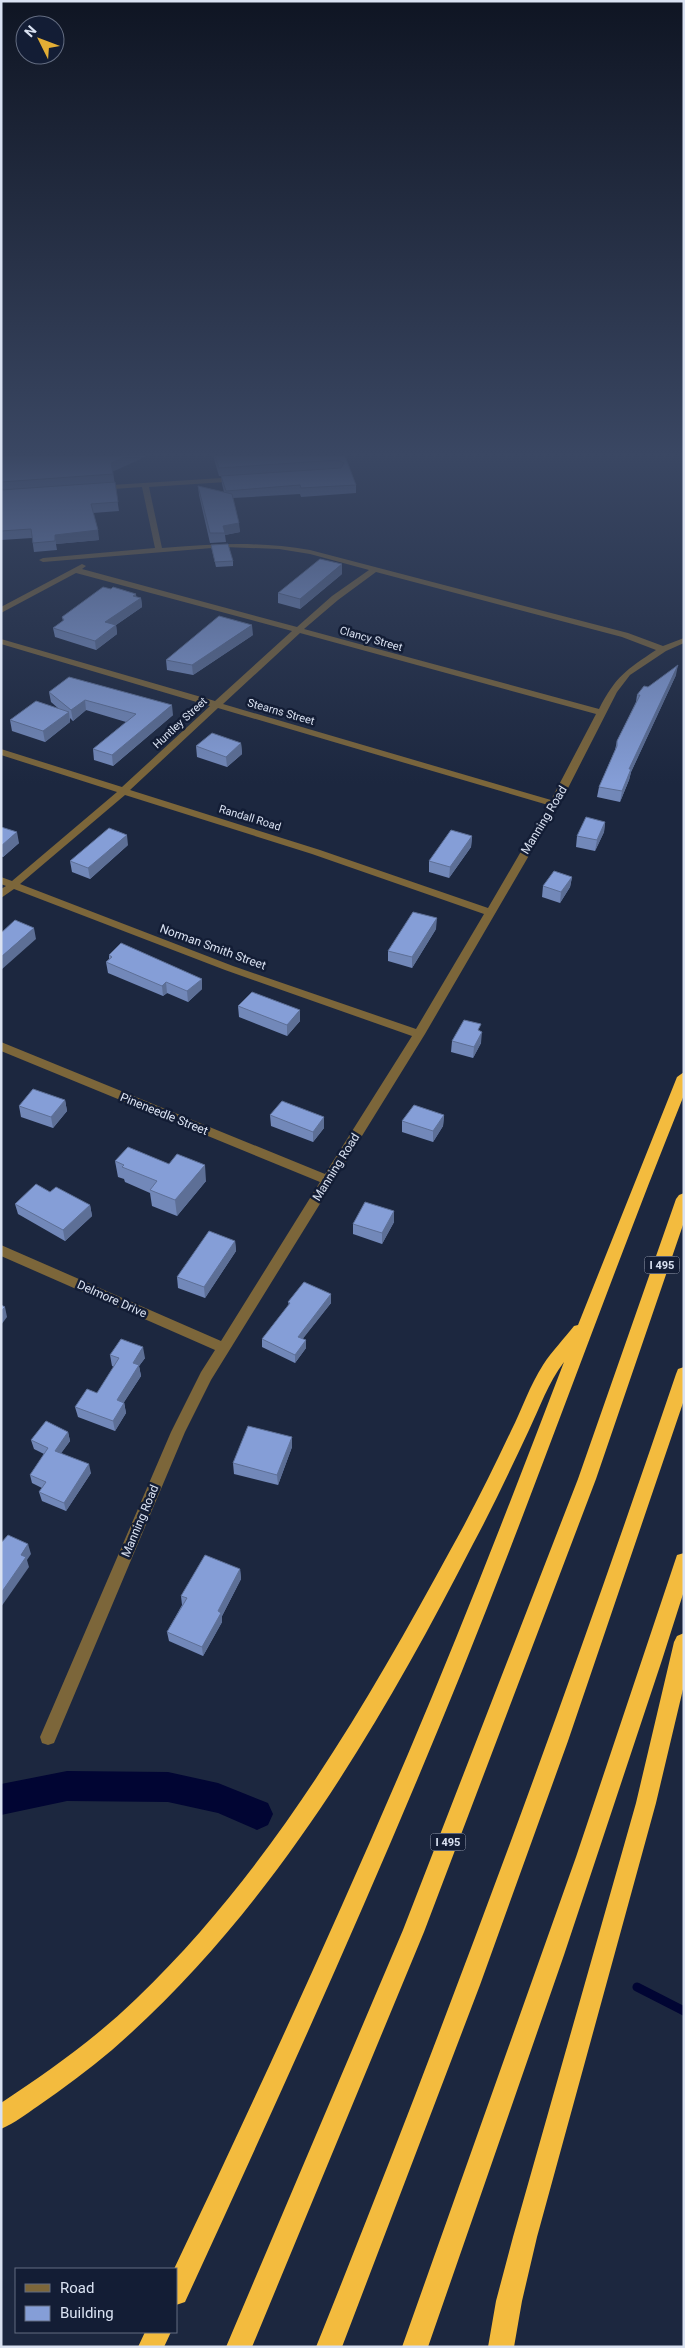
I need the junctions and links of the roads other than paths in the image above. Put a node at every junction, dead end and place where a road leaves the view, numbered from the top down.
1 (83, 566) edge
2 (363, 566) edge
3 (376, 569) junction
4 (76, 570) junction
5 (1, 611) edge
6 (298, 630) junction
7 (684, 640) edge
8 (1, 641) edge
9 (663, 649) junction
10 (216, 705) junction
11 (602, 713) junction
12 (1, 752) edge
13 (123, 791) junction
14 (554, 804) junction
15 (1, 880) edge
16 (16, 885) junction
17 (1, 895) edge
18 (490, 912) junction
19 (418, 1034) junction
20 (1, 1046) edge
21 (684, 1076) edge
22 (328, 1180) junction
23 (684, 1199) edge
24 (1, 1250) edge
25 (591, 1316) junction
26 (223, 1348) junction
27 (684, 1374) edge
28 (684, 1561) edge
29 (684, 1642) edge
30 (48, 1737) dead end
31 (1, 2117) edge
32 (178, 2289) edge
33 (158, 2333) edge
34 (151, 2347) edge
35 (239, 2347) edge
36 (330, 2347) edge
37 (415, 2347) edge
38 (501, 2347) edge

1 - 4 street
2 - 3 street
3 - 6 street, Huntley Street
3 - 9 street
4 - 5 street
4 - 6 street, Clancy Street
6 - 10 street, Huntley Street
6 - 11 street, Clancy Street
7 - 9 street, Manning Road
8 - 10 street, Stearns Street
9 - 11 street, Manning Road
10 - 13 street, Huntley Street
10 - 14 street, Stearns Street
11 - 14 street, Manning Road
12 - 13 street, Randall Road
13 - 16 street, Huntley Street
13 - 18 street, Randall Road
14 - 18 street, Manning Road
15 - 16 street, Norman Smith Street
16 - 17 street, Huntley Street
16 - 19 street, Norman Smith Street
18 - 19 street, Manning Road
19 - 22 street, Manning Road
20 - 22 street, Pineneedle Street
21 - 25 highway
22 - 26 street, Manning Road
23 - 35 highway, I 495
24 - 26 street, Delmore Drive
25 - 31 highway
25 - 32 highway
26 - 30 street, Manning Road
27 - 36 highway
28 - 37 highway
29 - 38 highway
33 - 34 highway

